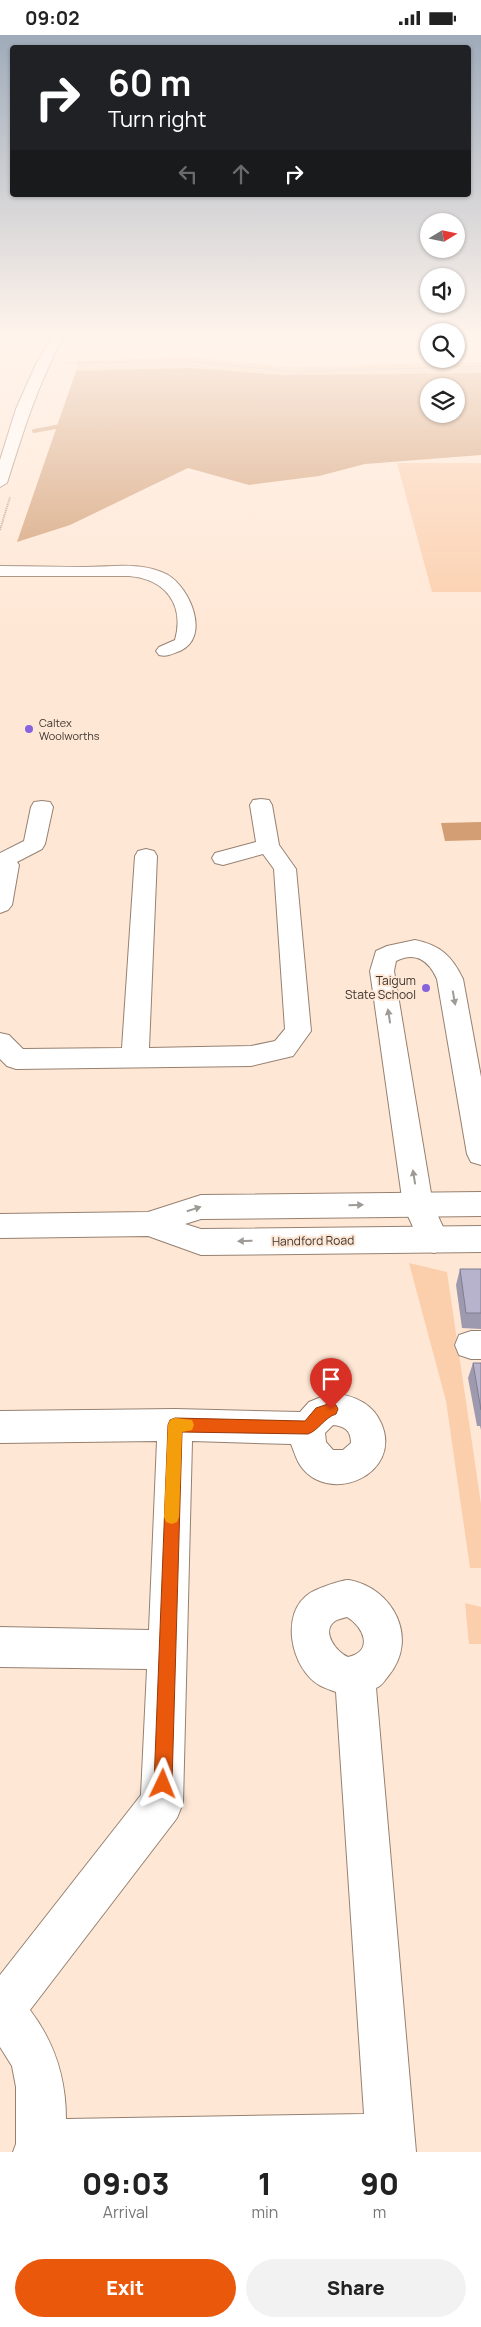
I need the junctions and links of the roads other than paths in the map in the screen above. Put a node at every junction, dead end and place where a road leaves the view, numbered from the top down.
1 (15, 435) edge
2 (0, 483) edge
3 (0, 571) edge
4 (165, 651) dead end
5 (261, 805) dead end
6 (42, 807) dead end
7 (268, 845) junction
8 (146, 856) dead end
9 (223, 858) dead end
10 (0, 861) edge
11 (0, 905) edge
12 (0, 1043) edge
13 (135, 1057) junction
14 (481, 1154) edge
15 (481, 1204) edge
16 (418, 1205) junction
17 (148, 1224) junction
18 (0, 1227) edge
19 (434, 1239) junction
20 (481, 1239) edge
21 (175, 1425) junction
22 (0, 1427) edge
23 (308, 1427) dead end
24 (0, 1647) edge
25 (167, 1650) junction
26 (355, 1676) dead end
27 (0, 2011) edge
28 (391, 2145) edge
29 (40, 2148) edge

1 - 2 main road
3 - 4 main road
5 - 7 main road
6 - 10 main road
7 - 9 main road
7 - 13 main road
8 - 13 main road
10 - 11 main road
12 - 13 main road
16 -> 14 main road
15 - 16 main road, Handford Road
17 -> 16 main road, Handford Road
16 - 19 main road
17 - 18 main road, Handford Road
19 -> 17 main road, Handford Road
19 - 20 main road, Handford Road
21 - 22 main road
21 - 23 main road
21 - 25 main road
24 - 25 main road
25 - 27 main road
26 - 28 main road
27 - 29 main road
28 - 29 main road

